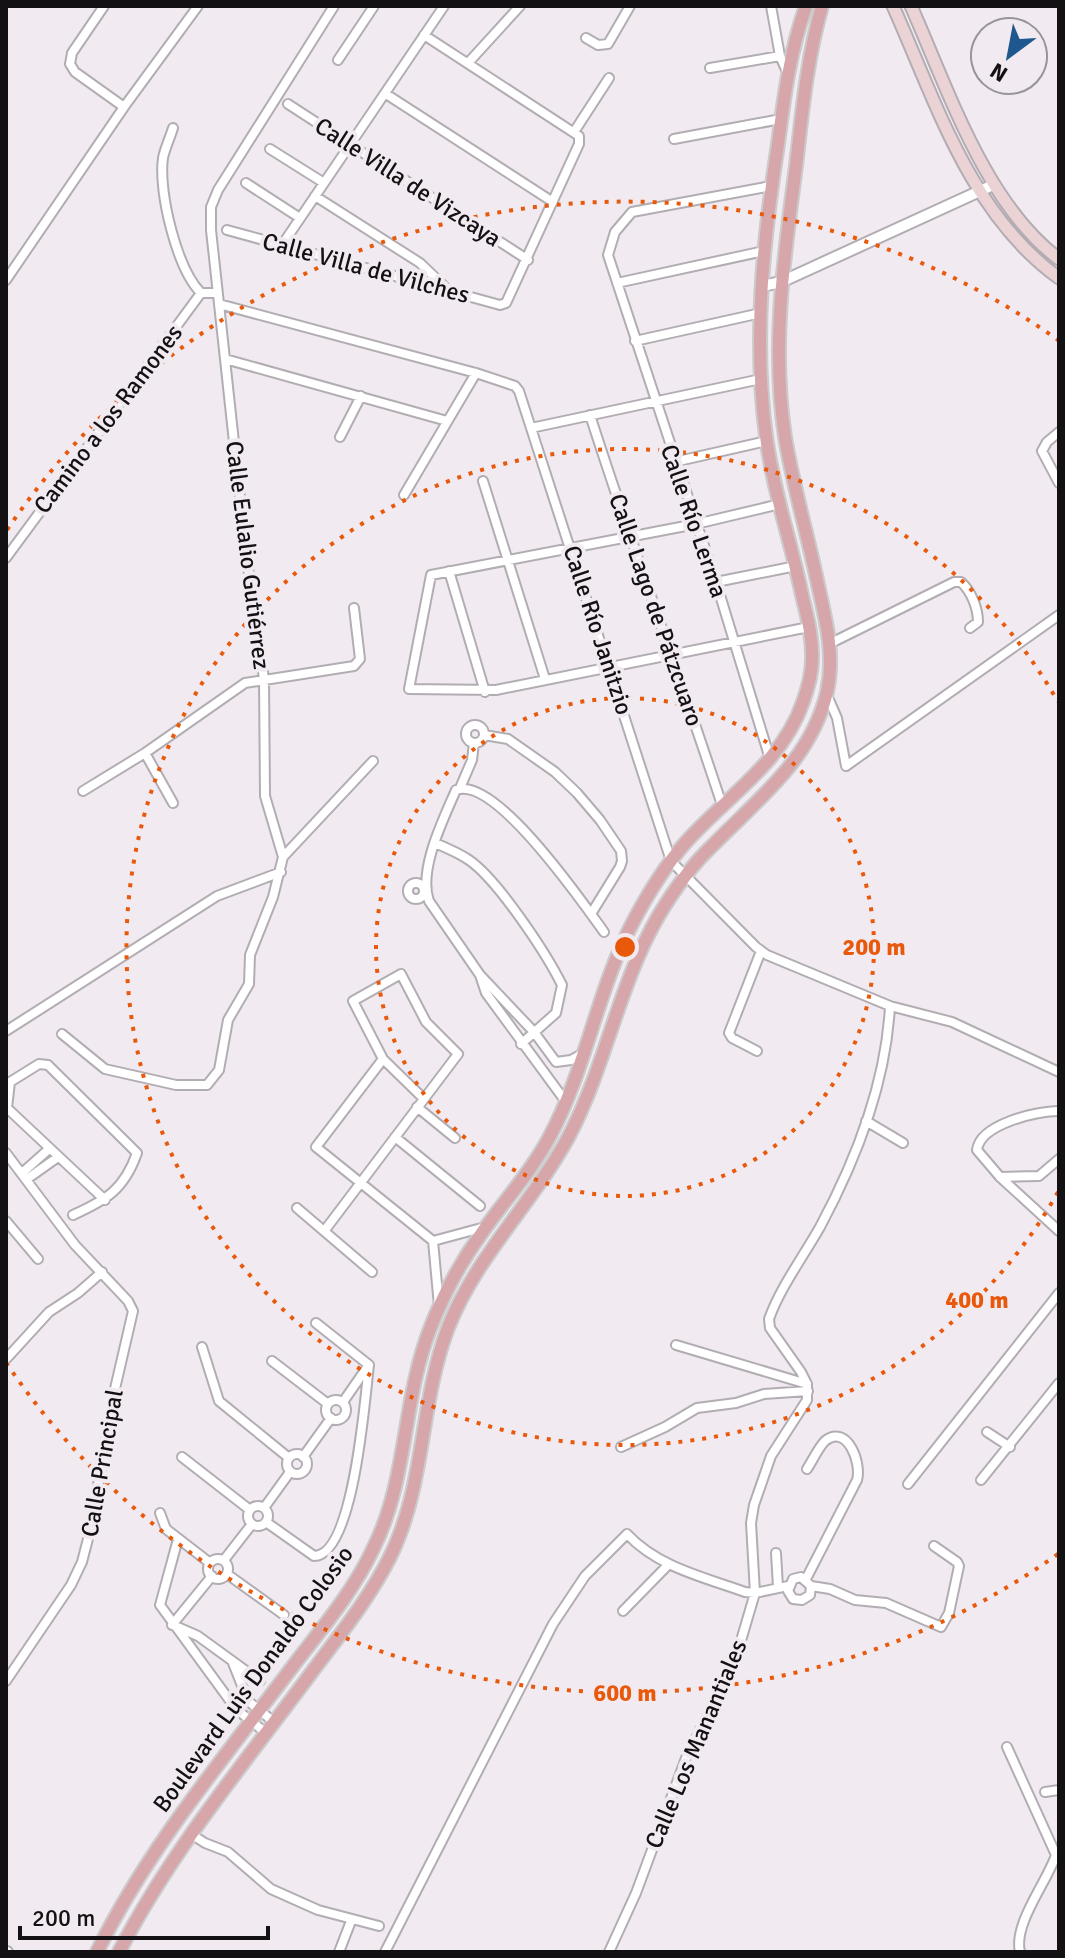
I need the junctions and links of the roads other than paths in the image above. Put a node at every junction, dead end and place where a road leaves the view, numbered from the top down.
1 (104, 6) edge
2 (198, 6) edge
3 (334, 6) edge
4 (374, 6) edge
5 (444, 6) edge
6 (630, 6) edge
7 (771, 6) edge
8 (806, 6) edge
9 (822, 6) edge
10 (893, 6) edge
11 (911, 6) edge
12 (516, 7) edge
13 (424, 35) junction
14 (586, 38) dead end
15 (780, 56) junction
16 (338, 60) dead end
17 (468, 63) junction
18 (710, 68) dead end
19 (788, 75) junction
20 (609, 78) dead end
21 (386, 94) junction
22 (288, 104) dead end
23 (124, 107) junction
24 (781, 119) junction
25 (173, 128) dead end
26 (577, 136) junction
27 (674, 139) dead end
28 (350, 144) junction
29 (270, 149) dead end
30 (246, 183) dead end
31 (324, 183) junction
32 (993, 185) junction
33 (771, 186) junction
34 (980, 193) junction
35 (315, 196) junction
36 (553, 202) junction
37 (300, 218) junction
38 (227, 230) dead end
39 (282, 245) junction
40 (764, 251) junction
41 (1059, 259) edge
42 (528, 260) junction
43 (1059, 278) edge
44 (6, 280) edge
45 (781, 282) junction
46 (617, 283) junction
47 (762, 286) junction
48 (447, 289) junction
49 (201, 293) junction
50 (217, 293) junction
51 (219, 304) junction
52 (761, 313) junction
53 (635, 341) junction
54 (225, 359) junction
55 (476, 373) junction
56 (761, 379) junction
57 (361, 396) junction
58 (655, 401) junction
59 (590, 415) junction
60 (447, 421) junction
61 (531, 428) junction
62 (1059, 432) edge
63 (340, 437) dead end
64 (767, 441) junction
65 (674, 462) junction
66 (483, 481) dead end
67 (1059, 483) edge
68 (404, 495) dead end
69 (780, 504) junction
70 (696, 524) junction
71 (628, 535) junction
72 (571, 546) junction
73 (6, 558) edge
74 (508, 561) junction
75 (796, 566) junction
76 (449, 571) junction
77 (716, 582) junction
78 (354, 608) dead end
79 (1059, 615) edge
80 (809, 627) junction
81 (970, 628) dead end
82 (734, 642) junction
83 (831, 643) junction
84 (672, 655) junction
85 (610, 668) junction
86 (264, 679) junction
87 (545, 679) junction
88 (485, 692) junction
89 (826, 693) junction
90 (484, 735) junction
91 (474, 743) junction
92 (145, 753) junction
93 (770, 760) junction
94 (373, 761) dead end
95 (460, 788) junction
96 (83, 791) dead end
97 (173, 803) dead end
98 (722, 805) junction
99 (435, 843) junction
100 (283, 857) junction
101 (671, 861) junction
102 (281, 872) junction
103 (685, 876) junction
104 (591, 914) junction
105 (604, 932) dead end
106 (761, 951) junction
107 (480, 975) junction
108 (890, 1006) junction
109 (6, 1031) edge
110 (534, 1032) junction
111 (62, 1034) dead end
112 (521, 1044) junction
113 (757, 1051) dead end
114 (584, 1053) junction
115 (383, 1059) junction
116 (556, 1062) junction
117 (543, 1072) junction
118 (1059, 1072) edge
119 (424, 1099) junction
120 (566, 1102) junction
121 (417, 1107) junction
122 (1059, 1111) edge
123 (866, 1121) junction
124 (395, 1137) junction
125 (455, 1138) dead end
126 (903, 1143) dead end
127 (49, 1149) junction
128 (6, 1153) edge
129 (58, 1157) junction
130 (1059, 1159) edge
131 (25, 1176) junction
132 (1000, 1177) junction
133 (360, 1183) junction
134 (105, 1200) junction
135 (480, 1206) dead end
136 (297, 1208) dead end
137 (73, 1215) dead end
138 (8, 1227) edge
139 (486, 1227) junction
140 (325, 1230) junction
141 (1059, 1231) edge
142 (433, 1241) junction
143 (38, 1259) dead end
144 (102, 1272) junction
145 (372, 1272) dead end
146 (1059, 1293) edge
147 (439, 1307) junction
148 (316, 1323) dead end
149 (676, 1345) dead end
150 (202, 1347) dead end
151 (7, 1358) edge
152 (272, 1361) dead end
153 (369, 1365) junction
154 (1059, 1383) edge
155 (807, 1388) junction
156 (343, 1402) junction
157 (328, 1404) junction
158 (331, 1418) junction
159 (987, 1432) dead end
160 (621, 1447) dead end
161 (1010, 1447) junction
162 (182, 1457) dead end
163 (303, 1457) junction
164 (289, 1458) junction
165 (807, 1469) dead end
166 (290, 1472) junction
167 (981, 1480) dead end
168 (908, 1484) dead end
169 (264, 1508) junction
170 (250, 1510) junction
171 (160, 1513) dead end
172 (266, 1522) junction
173 (252, 1524) junction
174 (178, 1539) junction
175 (934, 1546) dead end
176 (776, 1553) dead end
177 (224, 1560) junction
178 (210, 1563) junction
179 (668, 1565) junction
180 (227, 1574) junction
181 (212, 1576) junction
182 (808, 1582) junction
183 (783, 1587) junction
184 (755, 1593) junction
185 (623, 1611) dead end
186 (284, 1615) dead end
187 (172, 1625) junction
188 (233, 1663) junction
189 (6, 1681) edge
190 (260, 1681) dead end
191 (256, 1716) junction
192 (270, 1728) junction
193 (1007, 1747) dead end
194 (1059, 1790) edge
195 (1045, 1792) dead end
196 (191, 1834) junction
197 (351, 1921) junction
198 (379, 1926) dead end
199 (97, 1952) edge
200 (119, 1952) edge
201 (339, 1952) edge
202 (385, 1952) edge
203 (609, 1952) edge
204 (1020, 1952) edge

1 - 23 street
2 - 23 street
3 - 50 street, Camino a los Ramones
4 - 16 street
5 - 13 street
6 - 14 street
7 - 15 street
8 - 19 main road, Boulevard Luis Donaldo Colosio
9 - 45 main road, Boulevard Luis Donaldo Colosio
10 - 34 main road
11 - 32 main road
12 - 17 street
13 - 17 street
13 - 21 street
15 - 18 street
15 - 19 street
17 - 26 street
19 - 24 main road, Boulevard Luis Donaldo Colosio
20 - 26 street
21 - 28 street
21 - 36 street
22 - 28 street, Calle Villa de Vizcaya
23 - 44 street
24 - 27 street
24 - 33 main road, Boulevard Luis Donaldo Colosio
25 - 49 street
26 - 36 street
28 - 31 street
28 - 42 street, Calle Villa de Vizcaya
29 - 31 street
30 - 37 street
31 - 35 street
32 - 34 street
32 - 41 main road
33 - 40 main road, Boulevard Luis Donaldo Colosio
33 - 46 street, Calle Río Lerma
34 - 43 main road
34 - 45 street
35 - 37 street
35 - 48 street
36 - 42 street
37 - 39 street
38 - 39 street, Calle Villa de Vilches
39 - 48 street, Calle Villa de Vilches
40 - 46 street
40 - 47 main road, Boulevard Luis Donaldo Colosio
42 - 48 street, Calle Villa de Vilches
45 - 47 street
45 - 83 main road, Boulevard Luis Donaldo Colosio
46 - 53 street, Calle Río Lerma
47 - 52 main road, Boulevard Luis Donaldo Colosio
49 - 50 street
49 - 73 street, Camino a los Ramones
50 - 51 street, Camino a los Ramones
51 - 54 street, Camino a los Ramones
51 - 55 street
52 - 53 street
52 - 56 main road, Boulevard Luis Donaldo Colosio
53 - 58 street, Calle Río Lerma
54 - 57 street
54 - 86 street, Calle Eulalio Gutiérrez
55 - 60 street
55 - 61 street, Calle Río Janitzio
56 - 58 street
56 - 64 main road, Boulevard Luis Donaldo Colosio
57 - 60 street
57 - 63 street
58 - 59 street
58 - 65 street, Calle Río Lerma
59 - 61 street
59 - 71 street, Calle Lago de Pátzcuaro
60 - 68 street
61 - 72 street, Calle Río Janitzio
62 - 67 street
64 - 65 street
64 - 69 main road, Boulevard Luis Donaldo Colosio
65 - 70 street, Calle Río Lerma
66 - 74 street
69 - 70 street
69 - 75 main road, Boulevard Luis Donaldo Colosio
70 - 71 street
70 - 77 street, Calle Río Lerma
71 - 72 street
71 - 84 street, Calle Lago de Pátzcuaro
72 - 74 street
72 - 85 street, Calle Río Janitzio
74 - 76 street
74 - 87 street
75 - 77 street
75 - 80 main road, Boulevard Luis Donaldo Colosio
76 - 88 street
76 - 88 street
77 - 82 street, Calle Río Lerma
78 - 86 street
79 - 89 street
80 - 82 street
80 - 93 main road, Boulevard Luis Donaldo Colosio
81 - 83 street
82 - 84 street
82 - 93 street, Calle Río Lerma
83 - 89 main road, Boulevard Luis Donaldo Colosio
84 - 85 street
84 - 98 street, Calle Lago de Pátzcuaro
85 - 87 street
85 - 101 street, Calle Río Janitzio
86 - 92 street
86 - 100 street, Calle Eulalio Gutiérrez
87 - 88 street
89 - 103 main road, Boulevard Luis Donaldo Colosio
90 - 91 street
90 - 91 street
90 - 104 street
91 - 95 street
92 - 96 street
92 - 97 street
93 - 98 main road, Boulevard Luis Donaldo Colosio
94 - 100 street
95 - 99 street
95 - 104 street
98 - 101 main road, Boulevard Luis Donaldo Colosio
99 - 107 street
99 - 110 street
100 - 102 street
101 - 103 street, Calle Río Janitzio
101 - 114 main road, Boulevard Luis Donaldo Colosio
102 - 109 street
102 - 111 street
103 - 106 street, Calle Río Janitzio
103 - 192 main road, Boulevard Luis Donaldo Colosio
104 - 105 street
106 - 108 street
106 - 113 street
107 - 110 street
107 - 112 street
108 - 118 street
108 - 123 street
110 - 112 street
110 - 116 street
112 - 117 street
114 - 116 street
114 - 120 main road, Boulevard Luis Donaldo Colosio
115 - 119 street
115 - 119 street
115 - 133 street
116 - 117 street
117 - 120 street
119 - 121 street
120 - 139 main road, Boulevard Luis Donaldo Colosio
121 - 124 street
121 - 125 street
122 - 132 street
123 - 126 street
123 - 155 street
124 - 133 street
124 - 135 street
127 - 129 street
127 - 131 street
127 - 134 street
128 - 131 street, Calle Principal
129 - 131 street
129 - 134 street
130 - 132 street
131 - 144 street, Calle Principal
132 - 141 street
133 - 140 street
133 - 142 street
134 - 137 street
136 - 140 street
138 - 143 street
139 - 142 street
139 - 147 main road, Boulevard Luis Donaldo Colosio
140 - 145 street
142 - 147 street
144 - 151 street
144 - 189 street, Calle Principal
146 - 168 street
147 - 191 main road, Boulevard Luis Donaldo Colosio
148 - 153 street
149 - 155 street
150 - 164 street
152 - 157 street
153 - 156 street
153 - 172 street
154 - 161 street
155 - 160 street
155 - 184 street, Calle Los Manantiales
156 - 157 street
156 - 158 street
157 - 158 street
158 - 163 street
159 - 161 street
161 - 167 street
162 - 170 street
163 - 164 street
163 - 166 street
164 - 166 street
165 - 182 street
166 - 169 street
169 - 170 street
169 - 172 street
170 - 173 street
171 - 174 street
172 - 173 street
173 - 177 street
174 - 178 street
174 - 187 street
175 - 182 street
176 - 183 street
177 - 178 street
177 - 180 street
178 - 181 street
179 - 184 street
179 - 185 street
179 - 202 street
180 - 181 street
180 - 186 street
181 - 187 street
182 - 183 street
182 - 183 street
183 - 184 street
184 - 203 street, Calle Los Manantiales
187 - 188 street
187 - 191 street
188 - 190 street
188 - 191 street
191 - 192 street
191 - 199 main road, Boulevard Luis Donaldo Colosio
192 - 196 main road, Boulevard Luis Donaldo Colosio
193 - 204 street
194 - 195 street
196 - 197 street
196 - 200 main road, Boulevard Luis Donaldo Colosio
197 - 198 street
197 - 201 street

